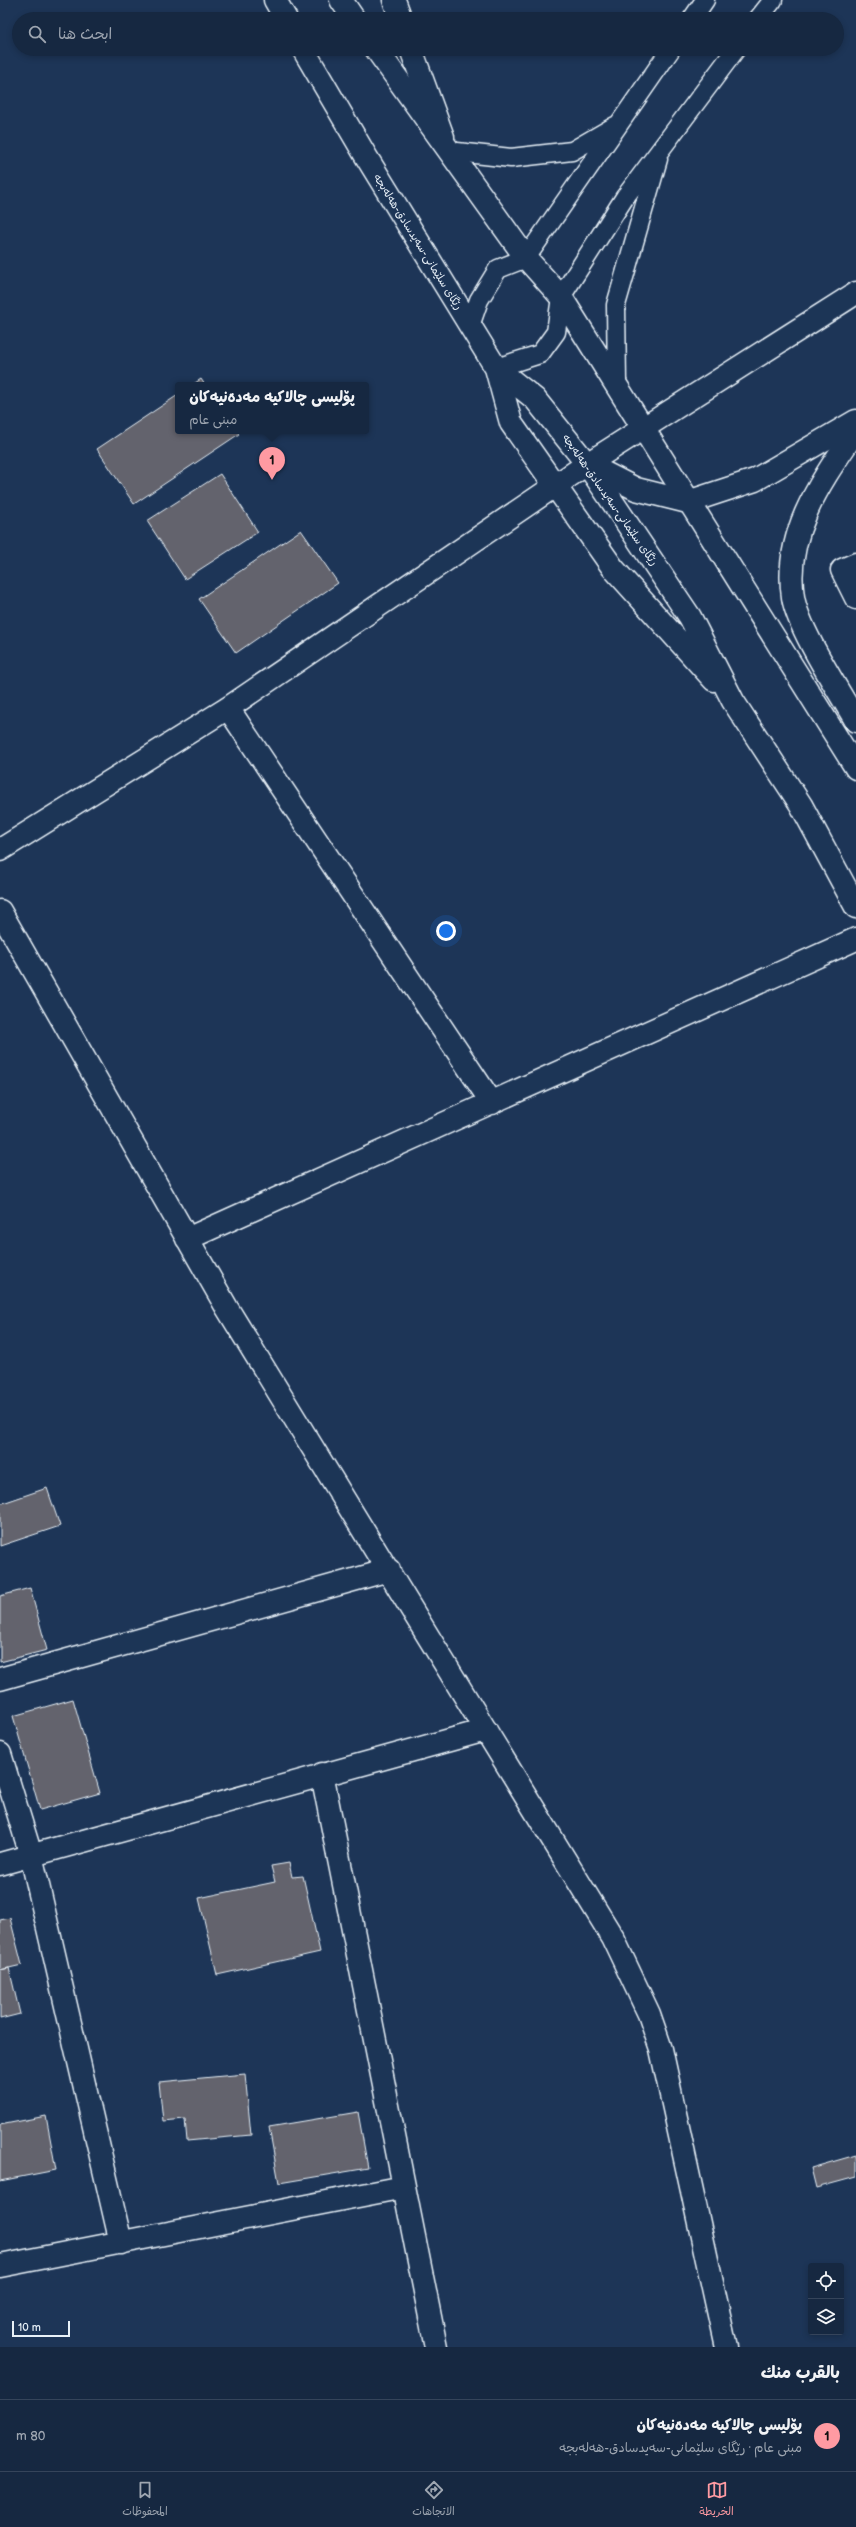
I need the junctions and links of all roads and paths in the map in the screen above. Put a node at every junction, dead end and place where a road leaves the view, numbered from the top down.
1 (275, 0) edge
2 (341, 0) edge
3 (394, 0) edge
4 (705, 0) edge
5 (773, 0) edge
6 (282, 12) edge
7 (349, 12) edge
8 (398, 12) edge
9 (697, 12) edge
10 (764, 12) edge
11 (307, 56) edge
12 (381, 56) edge
13 (414, 56) edge
14 (666, 56) edge
15 (731, 56) edge
16 (620, 122) junction
17 (662, 147) junction
18 (448, 151) junction
19 (526, 258) junction
20 (856, 293) edge
21 (561, 297) junction
22 (470, 326) junction
23 (496, 368) junction
24 (617, 384) junction
25 (856, 421) edge
26 (644, 428) junction
27 (856, 430) edge
28 (587, 464) junction
29 (556, 485) junction
30 (688, 502) junction
31 (856, 564) edge
32 (856, 598) edge
33 (733, 701) junction
34 (228, 708) junction
35 (856, 721) edge
36 (856, 768) edge
37 (0, 850) edge
38 (856, 907) edge
39 (0, 911) edge
40 (856, 939) edge
41 (492, 1103) junction
42 (188, 1239) junction
43 (389, 1570) junction
44 (0, 1679) edge
45 (486, 1730) junction
46 (0, 1754) edge
47 (322, 1774) junction
48 (31, 1855) junction
49 (0, 1864) edge
50 (404, 2187) junction
51 (121, 2243) junction
52 (0, 2266) edge
53 (436, 2347) edge
54 (726, 2347) edge

1 - 6 main road
2 - 7 main road
3 - 8 main road
4 - 9 lane
5 - 10 lane
11 - 22 main road, رێگای سلێمانی-سەیدسادق-هەلەبجە
12 - 18 main road
13 - 18 main road
14 - 16 lane
15 - 17 lane
16 - 18 lane
16 - 19 lane
17 - 21 lane
17 - 24 lane
18 - 19 main road
19 - 21 main road
19 - 22 lane
20 - 26 main road
21 - 23 lane
21 - 24 main road
22 - 23 main road, رێگای سلێمانی-سەیدسادق-هەلەبجە
23 - 28 main road, رێگای سلێمانی-سەیدسادق-هەلەبجە
23 - 29 main road
24 - 26 main road
25 - 30 main road
26 - 28 main road
26 - 30 main road
27 - 35 main road
28 - 29 main road
28 - 30 main road
28 - 33 main road, رێگای سلێمانی-سەیدسادق-هەلەبجە
29 - 33 main road
29 - 34 main road
30 - 36 main road
31 - 32 main road
33 - 38 main road, رێگای سلێمانی-سەیدسادق-هەلەبجە
34 - 37 main road
34 - 41 main road
39 - 42 main road
40 - 41 main road
41 - 42 main road
42 - 43 main road
43 - 44 main road
43 - 45 main road
45 - 47 main road
45 - 54 main road
46 - 48 main road
47 - 48 main road
47 - 50 main road
48 - 49 main road
48 - 51 main road
50 - 51 main road
50 - 53 main road
51 - 52 main road

